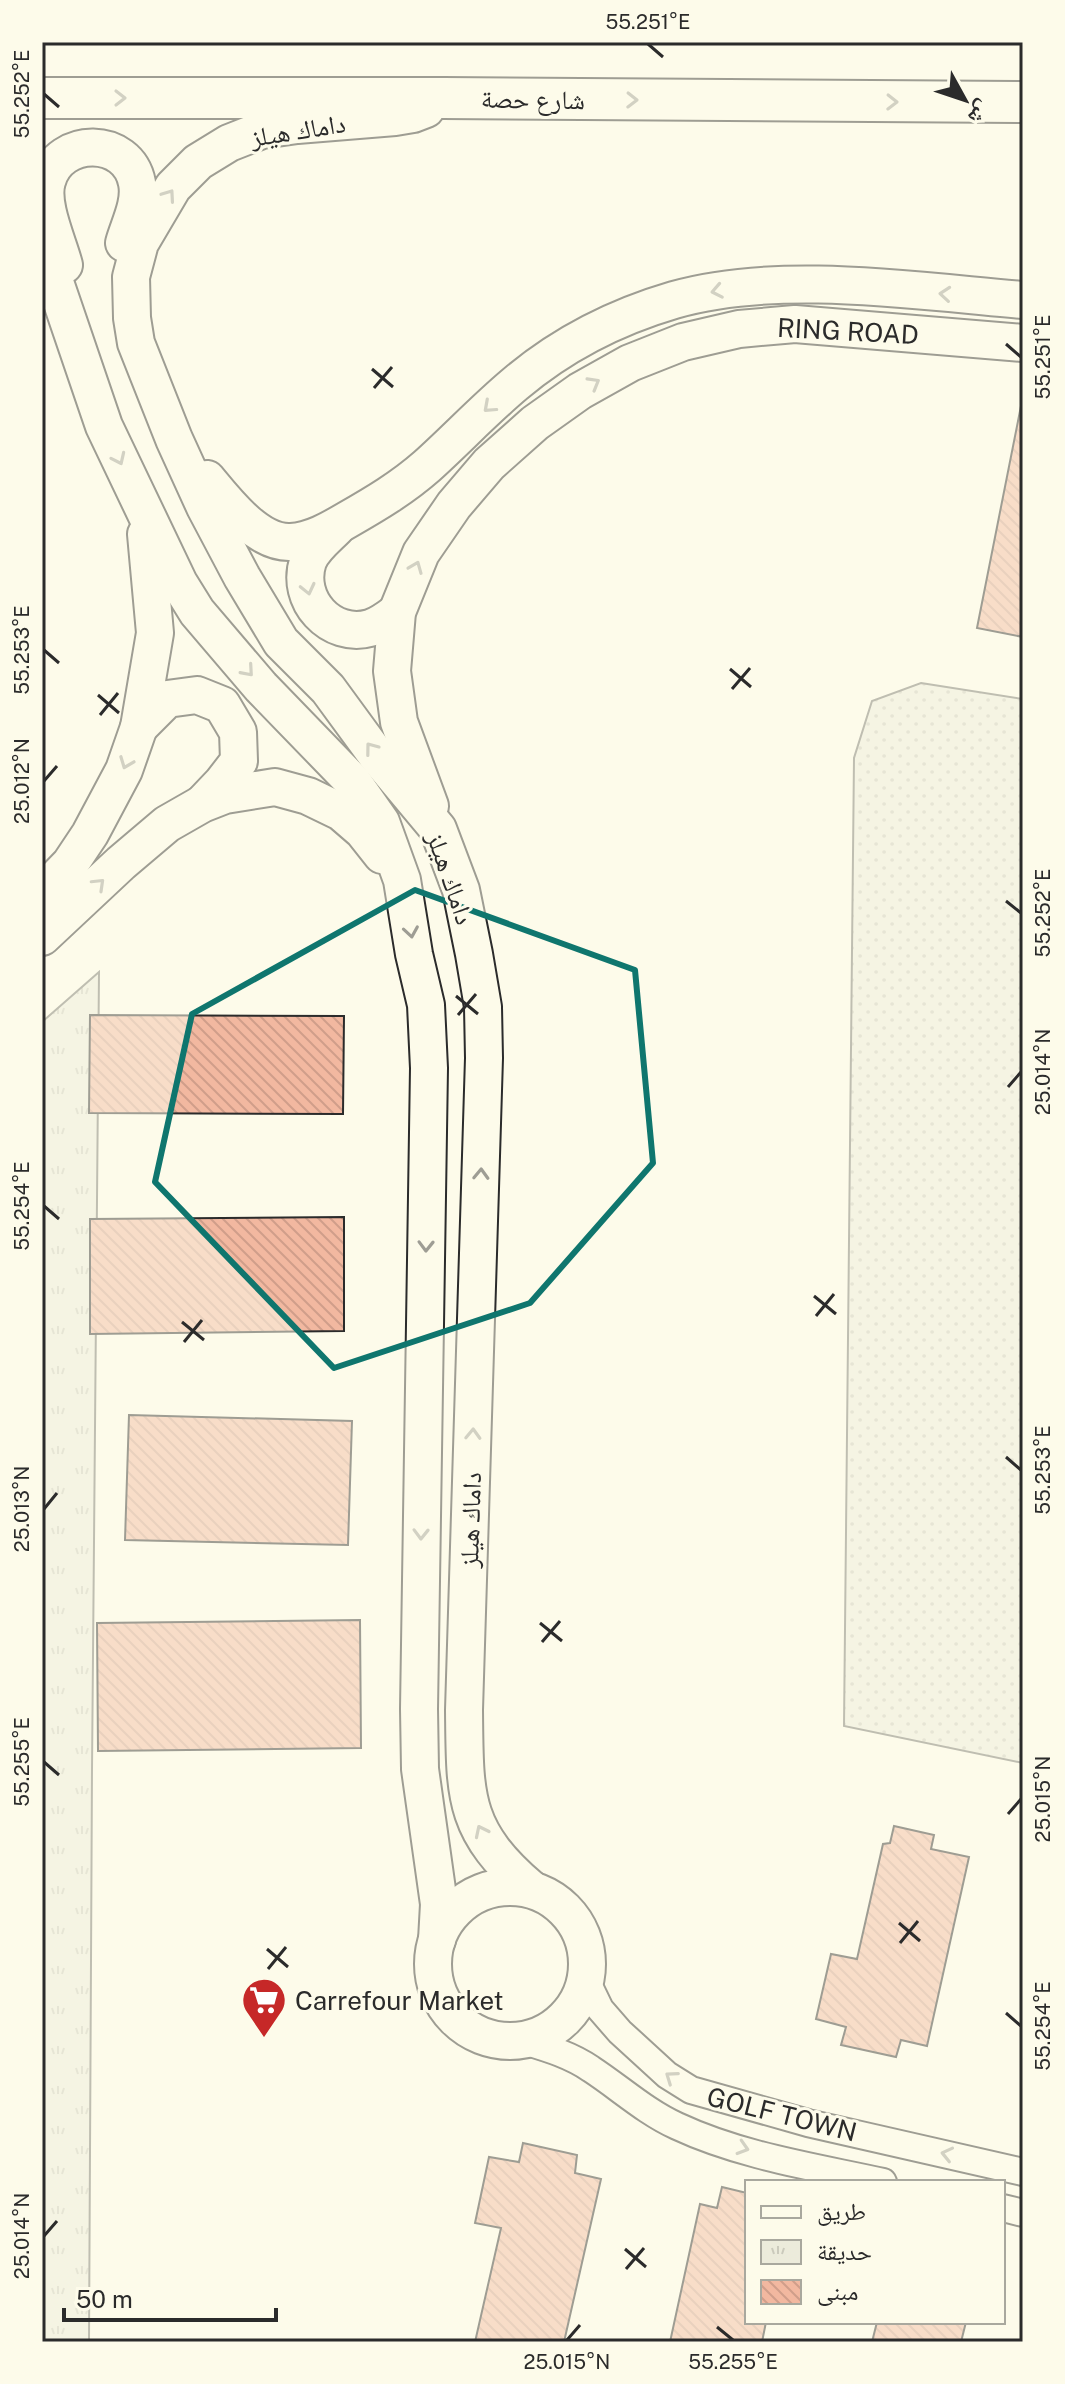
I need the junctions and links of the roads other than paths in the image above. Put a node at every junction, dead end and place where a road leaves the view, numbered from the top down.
1 (42, 98) edge
2 (443, 98) junction
3 (1023, 102) edge
4 (42, 244) edge
5 (1023, 300) edge
6 (132, 318) junction
7 (71, 330) junction
8 (1023, 343) edge
9 (174, 439) junction
10 (143, 509) junction
11 (340, 524) junction
12 (397, 612) junction
13 (139, 727) junction
14 (202, 804) junction
15 (438, 829) junction
16 (402, 880) junction
17 (42, 893) edge
18 (42, 937) edge
19 (531, 1889) junction
20 (437, 1940) junction
21 (586, 1980) junction
22 (524, 2041) junction
23 (1023, 2172) edge
24 (874, 2180) edge

1 -> 2 main road, شارع حصة
2 -> 3 main road, شارع حصة
6 -> 2 street, داماك هيلز
4 - 7 street, داماك هيلز
5 -> 11 street, RING ROAD
6 - 7 street
6 - 9 street, داماك هيلز
7 -> 10 street, داماك هيلز
12 -> 8 street, RING ROAD
9 - 11 street, RING ROAD
15 -> 9 street, داماك هيلز
10 - 13 street
10 -> 16 street, داماك هيلز
11 -> 12 street
12 - 15 street, RING ROAD
13 - 14 street
13 -> 17 street
14 - 16 street
18 -> 14 street
19 -> 15 street, داماك هيلز
16 -> 20 street, داماك هيلز
19 - 20 street
19 - 21 street
20 - 22 street
21 - 22 street
23 -> 21 street, GOLF TOWN
22 -> 24 street, GOLF TOWN

